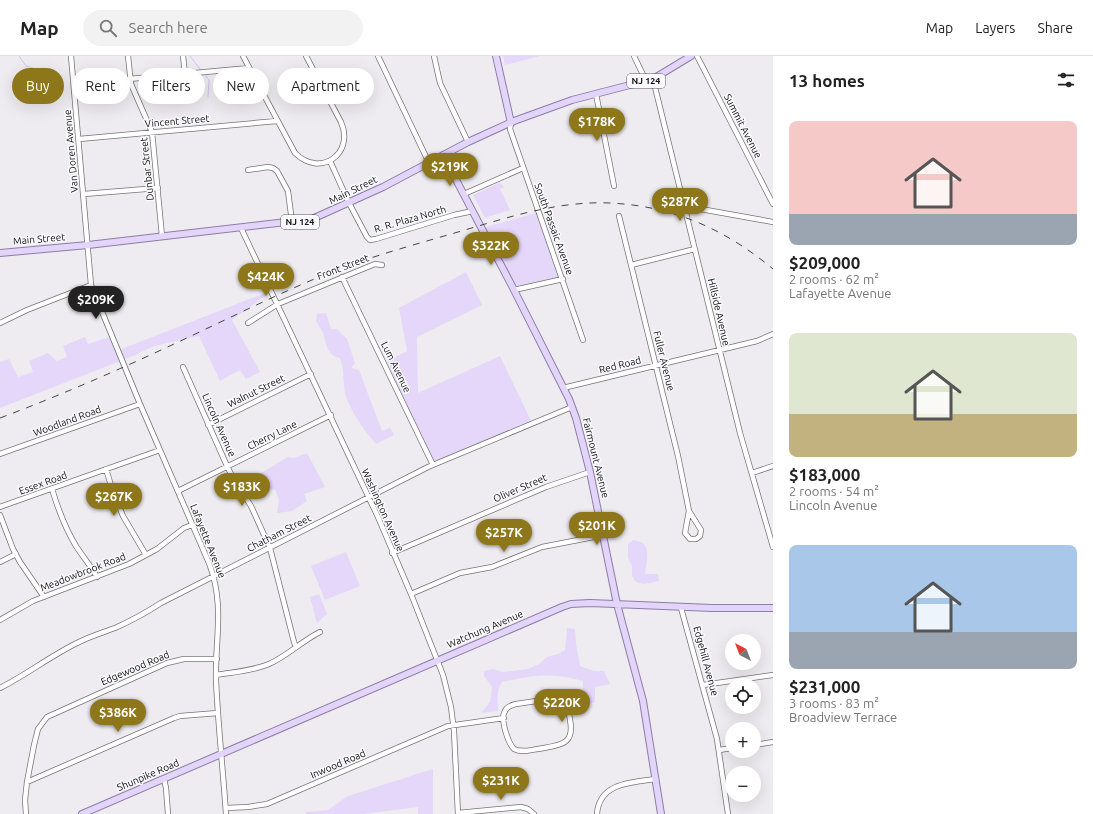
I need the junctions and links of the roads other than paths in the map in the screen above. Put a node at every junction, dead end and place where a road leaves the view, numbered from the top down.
1 (71, 56) edge
2 (128, 56) edge
3 (183, 56) edge
4 (243, 56) edge
5 (306, 56) edge
6 (378, 56) edge
7 (434, 56) edge
8 (496, 56) edge
9 (634, 56) edge
10 (690, 56) edge
11 (697, 56) edge
12 (72, 68) edge
13 (129, 68) edge
14 (184, 68) edge
15 (249, 68) edge
16 (138, 77) edge
17 (130, 78) joint
18 (653, 79) junction
19 (646, 81) junction
20 (596, 94) junction
21 (76, 104) edge
22 (268, 104) edge
23 (277, 121) junction
24 (511, 123) junction
25 (152, 132) junction
26 (79, 139) junction
27 (468, 142) junction
28 (443, 155) junction
29 (330, 161) junction
30 (429, 163) junction
31 (523, 168) junction
32 (248, 170) dead end
33 (614, 186) dead end
34 (158, 188) junction
35 (84, 194) junction
36 (464, 194) junction
37 (348, 203) junction
38 (773, 204) edge
39 (684, 206) junction
40 (473, 211) junction
41 (619, 216) dead end
42 (292, 222) junction
43 (773, 222) edge
44 (241, 228) junction
45 (162, 236) junction
46 (88, 245) junction
47 (695, 249) junction
48 (0, 253) edge
49 (631, 265) junction
50 (382, 266) dead end
51 (342, 277) junction
52 (563, 279) junction
53 (91, 285) junction
54 (514, 290) junction
55 (278, 304) junction
56 (0, 323) edge
57 (248, 323) dead end
58 (773, 334) edge
59 (583, 340) dead end
60 (719, 350) junction
61 (656, 366) junction
62 (183, 367) dead end
63 (311, 374) junction
64 (563, 388) junction
65 (140, 404) junction
66 (572, 407) junction
67 (331, 415) junction
68 (208, 425) junction
69 (160, 450) junction
70 (0, 454) edge
71 (433, 465) junction
72 (227, 466) junction
73 (773, 466) edge
74 (106, 469) junction
75 (590, 472) junction
76 (752, 473) junction
77 (52, 489) junction
78 (178, 491) junction
79 (369, 497) junction
80 (0, 507) edge
81 (689, 511) junction
82 (0, 515) edge
83 (192, 525) junction
84 (604, 535) junction
85 (773, 546) edge
86 (270, 548) junction
87 (392, 553) junction
88 (16, 554) junction
89 (146, 555) junction
90 (0, 562) edge
91 (213, 576) junction
92 (97, 577) junction
93 (411, 594) junction
94 (44, 597) junction
95 (617, 604) junction
96 (681, 608) junction
97 (773, 608) edge
98 (0, 620) edge
99 (320, 632) dead end
100 (296, 647) junction
101 (217, 659) junction
102 (438, 660) junction
103 (216, 675) junction
104 (773, 675) edge
105 (703, 685) junction
106 (0, 688) edge
107 (218, 713) junction
108 (504, 718) junction
109 (454, 725) junction
110 (773, 742) edge
111 (761, 744) edge
112 (725, 749) edge
113 (719, 750) junction
114 (221, 754) junction
115 (164, 779) junction
116 (656, 779) junction
117 (26, 782) junction
118 (226, 808) junction
119 (26, 814) edge
120 (82, 814) edge
121 (168, 814) edge
122 (226, 814) edge
123 (458, 814) edge
124 (534, 814) edge
125 (597, 814) edge
126 (661, 814) edge
127 (728, 814) edge

1 - 12 street, Van Doren Avenue
2 - 13 street, Dunbar Street
3 - 14 street
4 - 15 street
5 - 29 street
6 - 30 street
7 - 27 street
8 - 24 main road
9 - 19 street
10 - 18 main road, Main Street / NJ 124
11 - 38 street, Summit Avenue
16 - 17 street
17 - 25 street, Dunbar Street
18 - 19 main road, Main Street / NJ 124
18 - 39 street, Hillside Avenue
19 - 20 main road, Main Street / NJ 124
20 - 24 main road, Main Street / NJ 124
20 - 33 street
21 - 26 street, Van Doren Avenue
22 - 23 street
23 - 25 street, Vincent Street
23 - 29 street
24 - 27 main road, Main Street / NJ 124
24 - 31 street, South Passaic Avenue
25 - 26 street, Vincent Street
25 - 34 street, Dunbar Street
26 - 35 street, Van Doren Avenue
27 - 28 main road, Main Street / NJ 124
28 - 30 main road, Main Street / NJ 124
28 - 36 main road, Fairmount Avenue
29 - 37 street
30 - 37 main road, Main Street / NJ 124
31 - 36 street
31 - 52 street, South Passaic Avenue
32 - 42 street
34 - 35 street
34 - 45 street, Dunbar Street
35 - 46 street, Van Doren Avenue
36 - 40 main road, Fairmount Avenue
37 - 40 street, R. R. Plaza North
37 - 42 main road, Main Street / NJ 124
39 - 43 street
39 - 47 street, Hillside Avenue
40 - 54 main road, Fairmount Avenue
41 - 49 street, Fuller Avenue
42 - 44 main road, Main Street / NJ 124
44 - 45 main road, Main Street / NJ 124
44 - 55 street, Washington Avenue
45 - 46 main road, Main Street / NJ 124
46 - 48 main road, Main Street / NJ 124
46 - 53 street, Lafayette Avenue
47 - 49 street
47 - 60 street, Hillside Avenue
49 - 61 street, Fuller Avenue
50 - 51 street, Front Street
51 - 55 street, Front Street
51 - 71 street, Lum Avenue
52 - 54 street
52 - 59 street, South Passaic Avenue
53 - 56 street
53 - 65 street, Lafayette Avenue
54 - 64 main road, Fairmount Avenue
55 - 57 street, Front Street
55 - 63 street, Washington Avenue
58 - 60 street, Red Road
60 - 61 street, Red Road
60 - 76 street, Hillside Avenue
61 - 64 street, Red Road
61 - 81 street, Fuller Avenue
62 - 68 street, Lincoln Avenue
63 - 67 street, Washington Avenue
63 - 68 street, Walnut Street
64 - 66 main road, Fairmount Avenue
65 - 69 street, Lafayette Avenue
65 - 70 street, Woodland Road
66 - 71 street, Chatham Street
66 - 75 main road, Fairmount Avenue
67 - 72 street, Cherry Lane
67 - 79 street, Washington Avenue
68 - 72 street, Lincoln Avenue
69 - 74 street, Essex Road
69 - 78 street, Lafayette Avenue
71 - 79 street, Chatham Street
72 - 78 street, Cherry Lane
72 - 86 street, Lincoln Avenue
73 - 76 street
74 - 77 street, Essex Road
74 - 89 street
75 - 84 main road, Fairmount Avenue
75 - 87 street, Oliver Street
76 - 85 street, Hillside Avenue
77 - 80 street, Essex Road
77 - 92 street
78 - 83 street, Lafayette Avenue
79 - 86 street, Chatham Street
79 - 87 street, Washington Avenue
81 - 81 street, Fuller Avenue
82 - 88 street
83 - 89 street, Meadowbrook Road
83 - 91 street, Lafayette Avenue
84 - 93 street
84 - 95 main road, Fairmount Avenue
86 - 91 street, Chatham Street
86 - 100 street, Lincoln Avenue
87 - 93 street, Washington Avenue
88 - 90 street
88 - 94 street
89 - 92 street, Meadowbrook Road
91 - 101 street, Lafayette Avenue
91 - 106 street, Chatham Street
92 - 94 street, Meadowbrook Road
93 - 102 street, Washington Avenue
94 - 98 street, Meadowbrook Road
95 - 96 main road, Watchung Avenue
95 - 102 main road, Watchung Avenue
95 - 116 main road, Fairmount Avenue
96 - 97 main road, Watchung Avenue
96 - 105 street, Edgehill Avenue
99 - 100 street
100 - 103 street
101 - 103 street, Lafayette Avenue
101 - 117 street, Edgewood Road
102 - 109 street, Washington Avenue
102 - 114 main road, Watchung Avenue
103 - 107 street, Lafayette Avenue
104 - 105 street
105 - 113 street, Edgehill Avenue
107 - 114 street, Lafayette Avenue
107 - 117 street
108 - 108 street
108 - 109 street, Inwood Road
109 - 118 street, Inwood Road
109 - 123 street, Washington Avenue
110 - 111 street
112 - 113 street
113 - 127 street, Edgehill Avenue
114 - 115 main road, Shunpike Road
114 - 118 street, Lafayette Avenue
115 - 120 main road, Shunpike Road
115 - 121 street
116 - 125 street
116 - 126 main road, Fairmount Avenue
117 - 119 street, Edgewood Road
118 - 122 street, Lafayette Avenue
123 - 124 street

